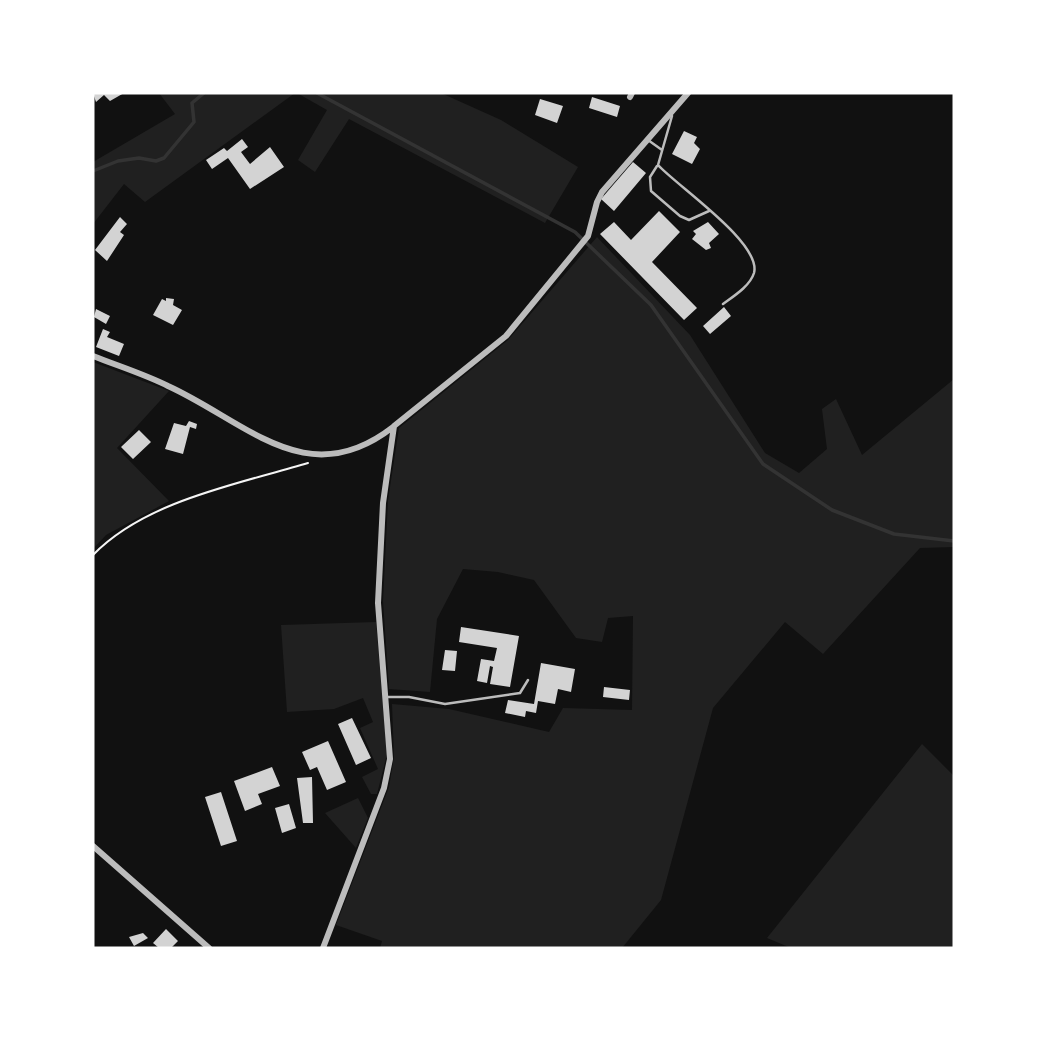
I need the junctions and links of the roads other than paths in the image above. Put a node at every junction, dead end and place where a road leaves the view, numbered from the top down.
1 (688, 93) edge
2 (672, 112) junction
3 (648, 140) junction
4 (662, 150) junction
5 (657, 164) junction
6 (709, 211) junction
7 (723, 304) dead end
8 (93, 356) edge
9 (394, 426) junction
10 (528, 680) dead end
11 (385, 697) junction
12 (93, 846) edge
13 (209, 948) edge
14 (323, 948) edge

1 - 2 street
2 - 3 street
2 - 4 lane
3 - 4 lane
3 - 9 street
4 - 5 lane
5 - 6 lane
5 - 6 lane
6 - 7 lane
8 - 9 street
9 - 11 street
10 - 11 lane
11 - 14 street
12 - 13 street

